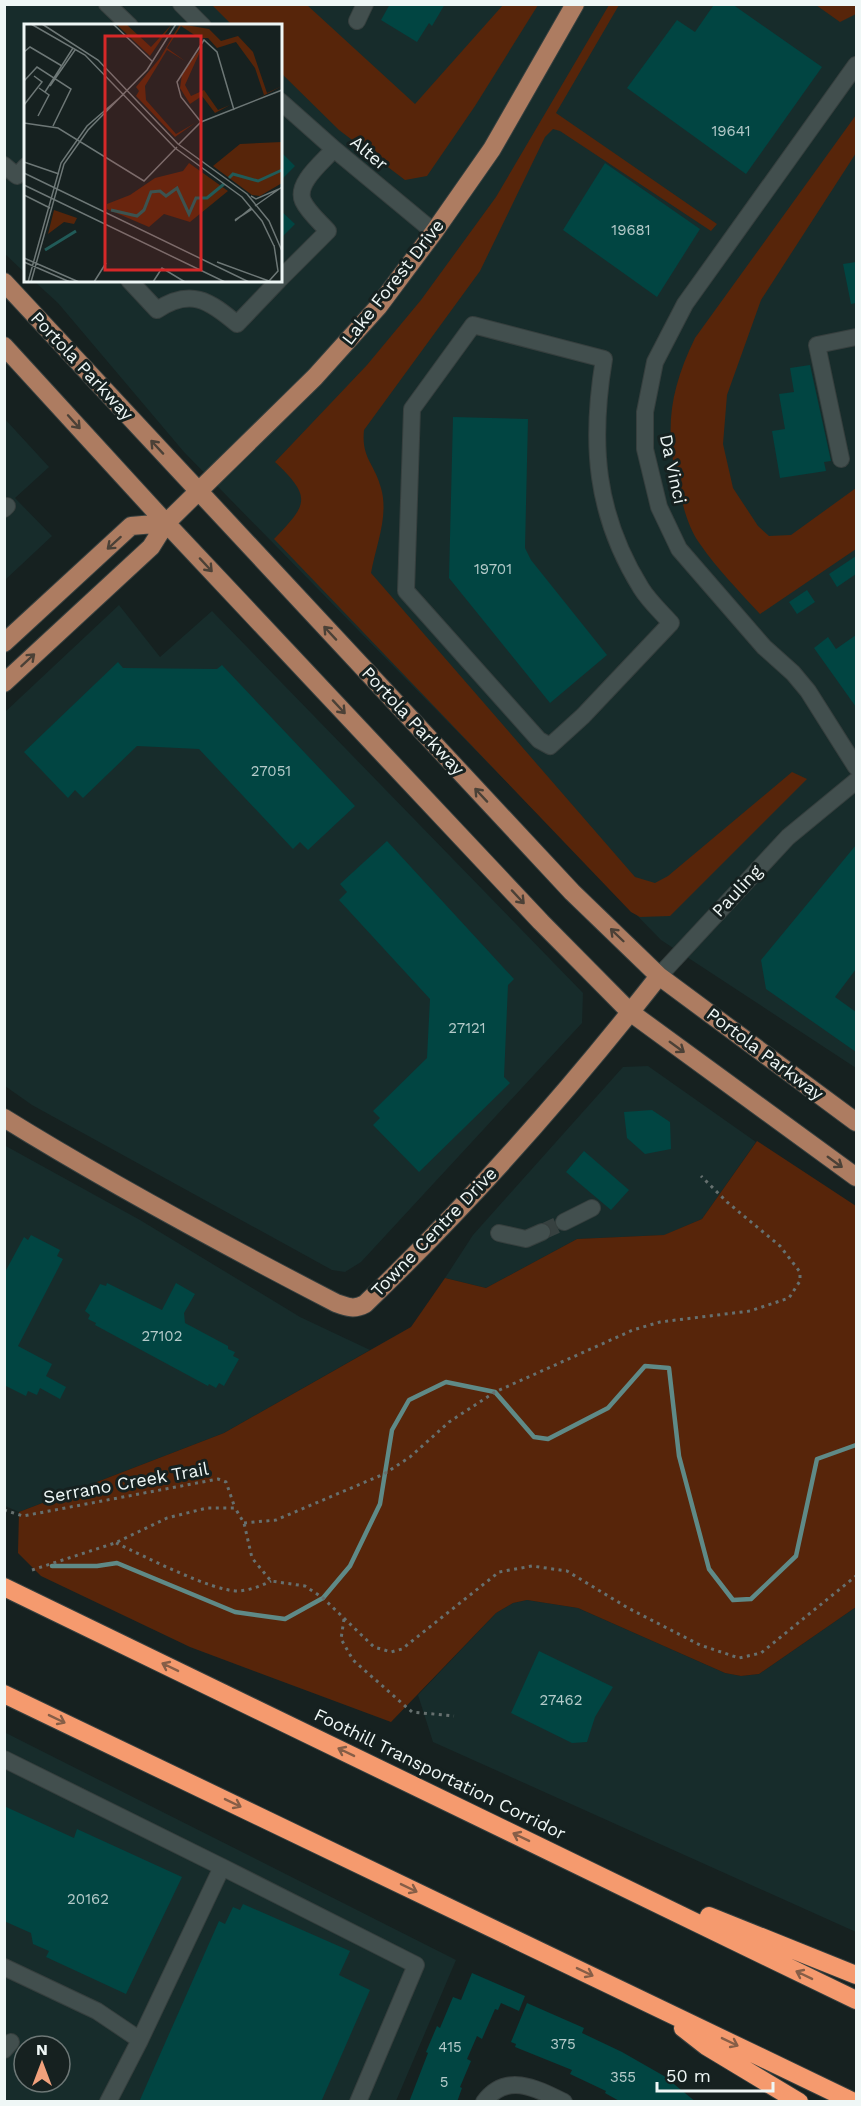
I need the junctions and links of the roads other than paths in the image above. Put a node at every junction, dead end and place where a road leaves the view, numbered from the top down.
1 (107, 4) edge
2 (181, 4) edge
3 (365, 4) edge
4 (575, 4) edge
5 (357, 21) dead end
6 (128, 24) edge
7 (201, 24) edge
8 (856, 65) edge
9 (282, 103) edge
10 (334, 149) junction
11 (4, 165) edge
12 (24, 168) edge
13 (434, 232) junction
14 (282, 278) edge
15 (4, 282) edge
16 (131, 282) edge
17 (278, 282) edge
18 (856, 337) edge
19 (4, 346) edge
20 (841, 459) dead end
21 (197, 490) junction
22 (166, 523) junction
23 (671, 622) joint
24 (4, 643) edge
25 (4, 683) edge
26 (856, 767) edge
27 (856, 781) edge
28 (659, 976) junction
29 (630, 1012) junction
30 (4, 1118) edge
31 (856, 1122) edge
32 (856, 1177) edge
33 (592, 1208) dead end
34 (564, 1222) tunnel mouth
35 (542, 1232) tunnel mouth
36 (499, 1233) dead end
37 (4, 1587) edge
38 (4, 1694) edge
39 (4, 1759) edge
40 (574, 1862) junction
41 (222, 1867) junction
42 (4, 1967) edge
43 (856, 1975) edge
44 (856, 2000) edge
45 (658, 2008) junction
46 (140, 2040) junction
47 (488, 2096) edge
48 (108, 2102) edge
49 (358, 2102) edge
50 (564, 2102) edge
51 (799, 2102) edge
52 (854, 2102) edge

1 - 6 street
2 - 7 street
3 - 5 street
4 - 13 main road, Lake Forest Drive
8 - 26 street, Da Vinci
9 - 10 street, Alter
10 - 13 street, Alter
10 - 14 street
11 - 12 street
13 - 21 main road, Lake Forest Drive
21 -> 15 main road, Portola Parkway
16 - 17 street
18 - 20 street
19 -> 22 main road
21 - 22 main road, Lake Forest Drive
28 -> 21 main road, Portola Parkway
22 -> 24 main road
25 -> 22 main road, Lake Forest Drive
22 -> 29 main road
23 - 23 street
27 - 28 street, Pauling
28 - 29 main road, Pauling
28 - 31 main road, Portola Parkway
29 - 30 main road, Towne Centre Drive
29 -> 32 main road
33 - 34 street
35 - 36 street
40 -> 37 highway, Foothill Transportation Corridor
38 -> 45 highway
39 - 41 street
40 - 43 highway
44 -> 40 highway, Foothill Transportation Corridor
41 - 46 street
41 - 49 street
42 - 46 street
45 - 51 highway
45 -> 52 highway
46 - 48 street
47 - 50 street

